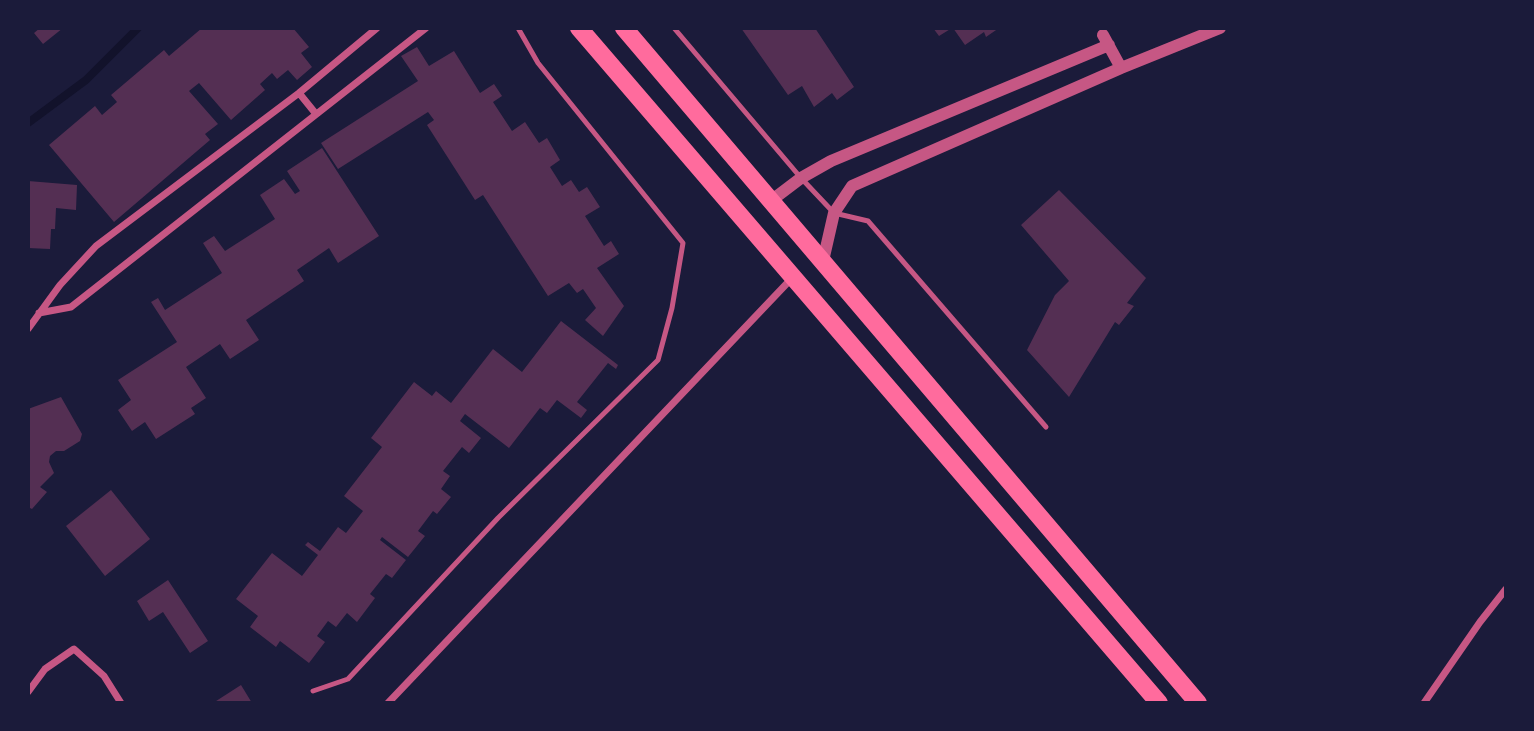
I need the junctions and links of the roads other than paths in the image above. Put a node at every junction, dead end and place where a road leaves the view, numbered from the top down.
1 (377, 28) edge
2 (426, 28) edge
3 (518, 28) edge
4 (579, 28) edge
5 (624, 28) edge
6 (674, 28) edge
7 (1220, 28) edge
8 (1103, 36) edge
9 (1121, 68) junction
10 (299, 93) junction
11 (316, 114) junction
12 (801, 177) junction
13 (772, 200) junction
14 (834, 213) junction
15 (823, 261) junction
16 (794, 276) junction
17 (39, 313) junction
18 (28, 329) edge
19 (1046, 427) dead end
20 (1506, 589) edge
21 (313, 691) dead end
22 (28, 692) edge
23 (121, 703) edge
24 (388, 703) edge
25 (1158, 703) edge
26 (1198, 703) edge
27 (1424, 703) edge

1 - 10 street
2 - 11 street
3 - 21 lane
4 - 16 main road
5 - 13 main road
6 - 12 lane
7 - 9 street
8 - 9 street
8 - 12 street
9 - 14 street
10 - 11 street
10 - 17 street
11 - 17 street
12 - 13 street
12 - 14 lane
13 - 15 main road
14 - 15 street
14 - 19 lane
15 - 26 main road
16 - 24 street
16 - 25 main road
17 - 18 street
20 - 27 street
22 - 23 street

